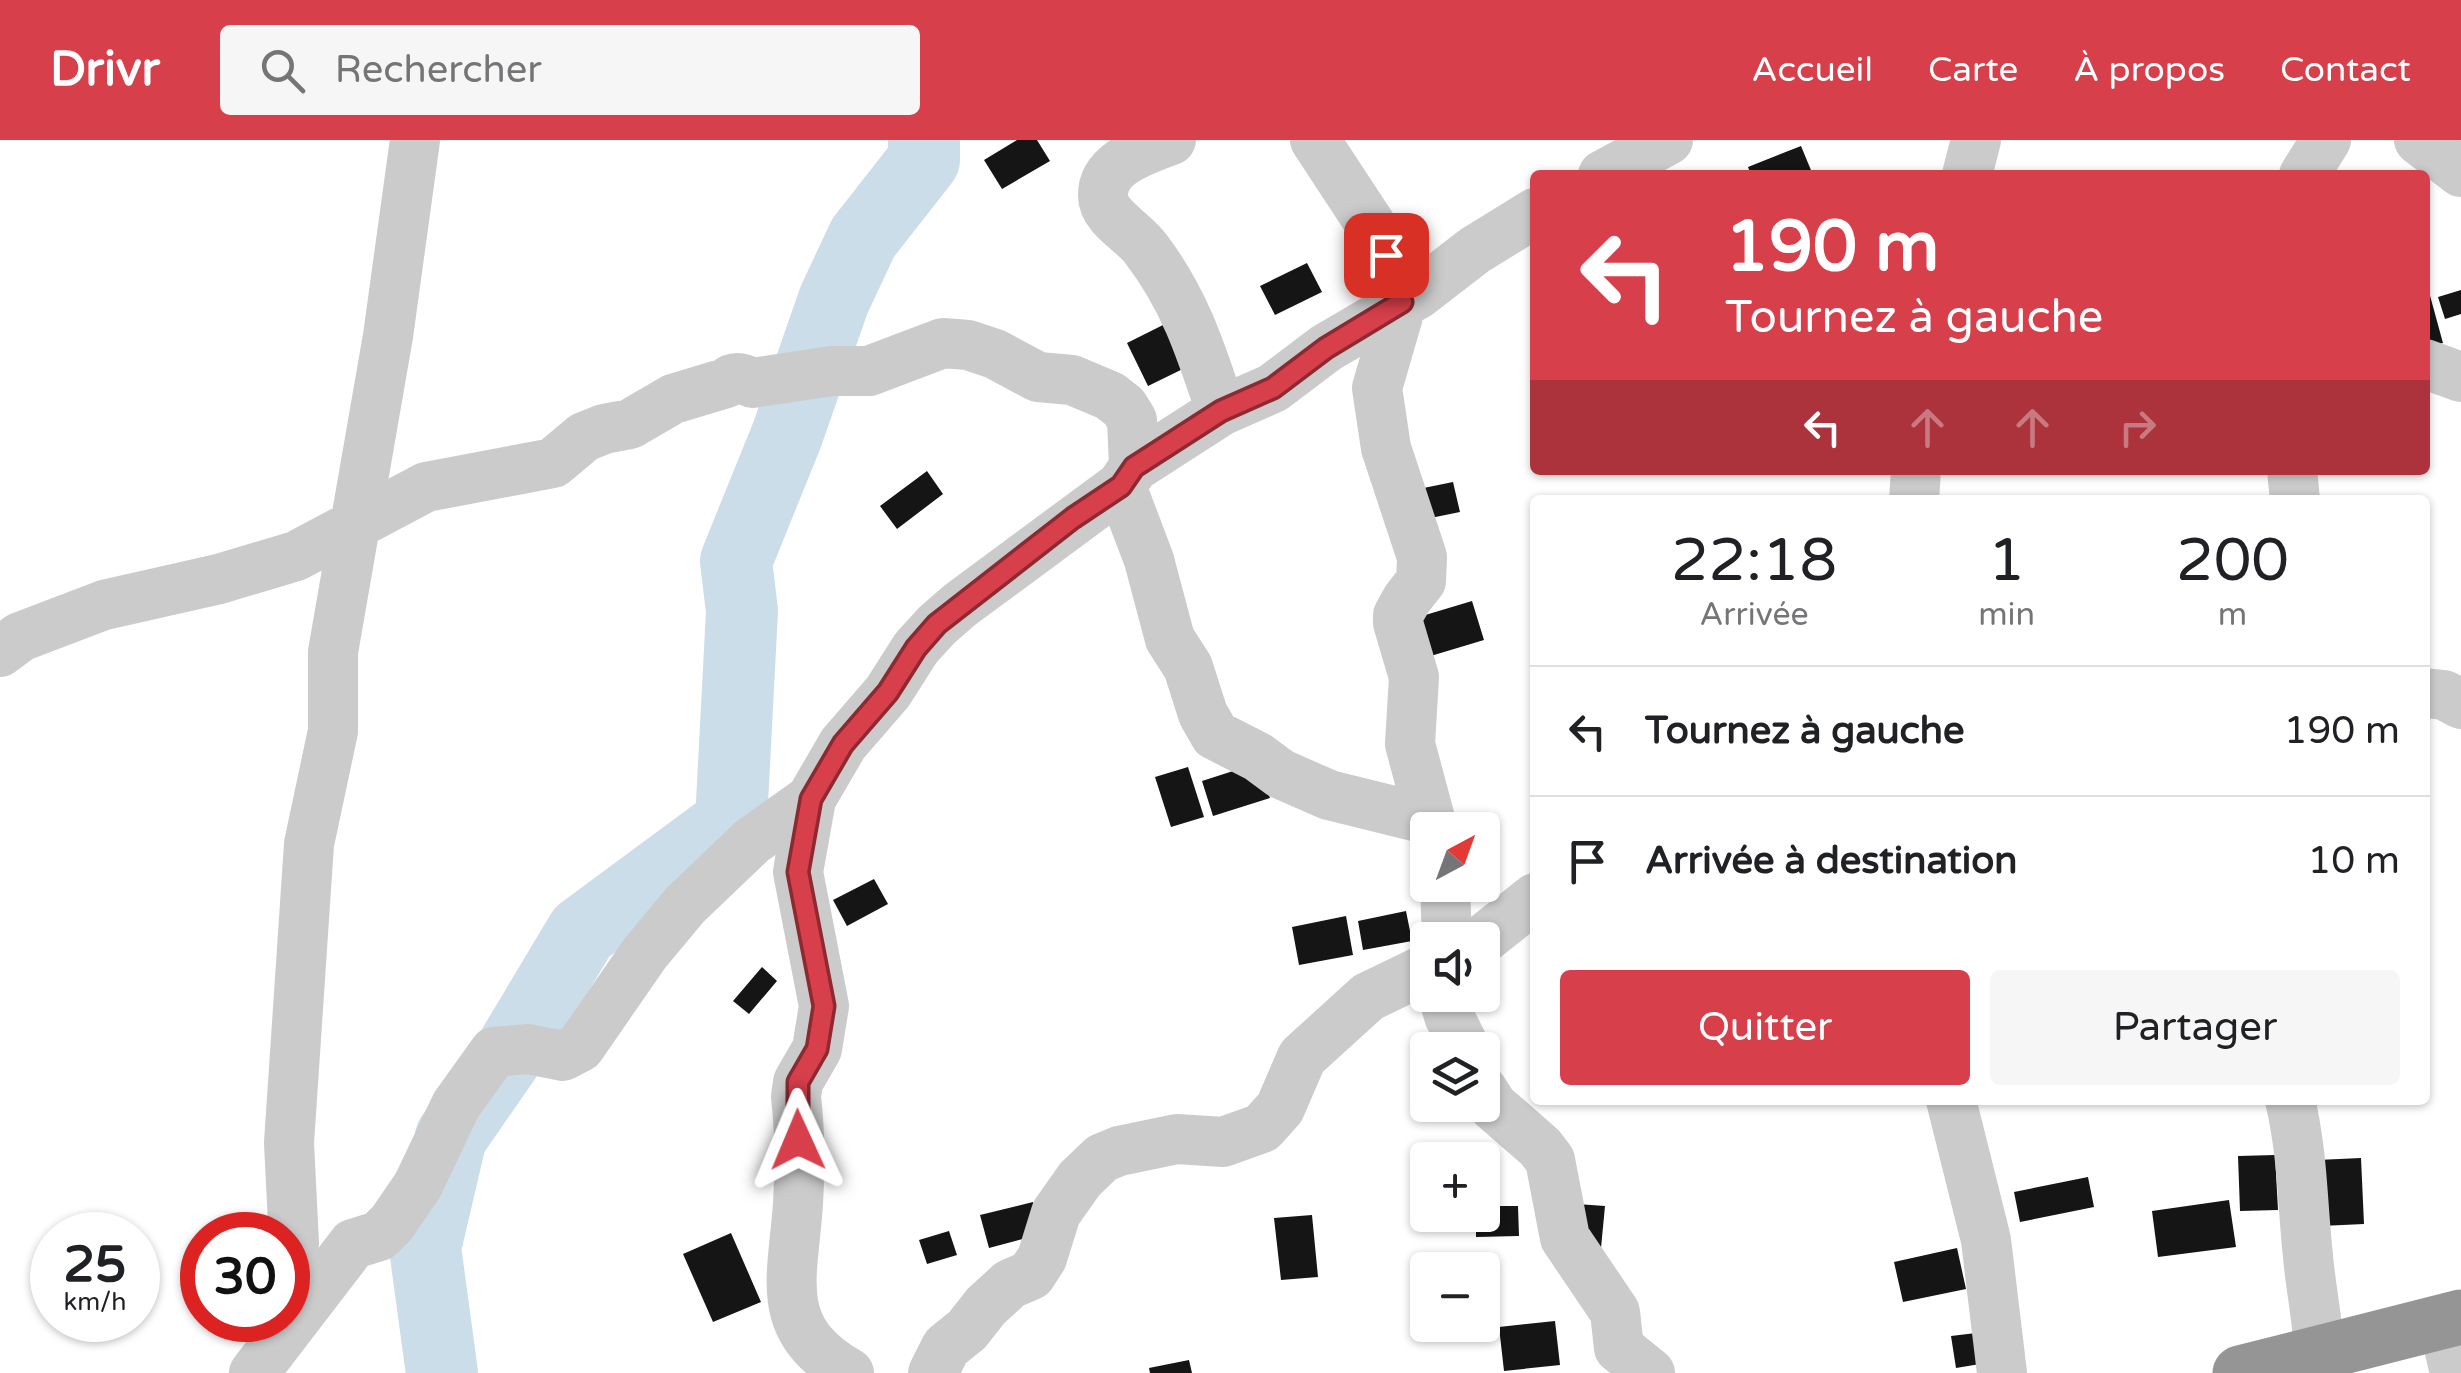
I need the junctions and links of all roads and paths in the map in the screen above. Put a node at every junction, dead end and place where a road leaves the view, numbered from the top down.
1 (415, 140) edge
2 (1171, 140) edge
3 (1315, 140) edge
4 (1668, 140) edge
5 (1976, 140) edge
6 (2326, 140) edge
7 (2419, 140) edge
8 (1613, 170) edge
9 (1969, 170) edge
10 (2307, 170) edge
11 (2461, 172) edge
12 (1530, 216) edge
13 (1402, 302) junction
14 (2430, 366) edge
15 (2461, 377) edge
16 (1221, 411) junction
17 (1127, 476) junction
18 (355, 523) junction
19 (0, 652) edge
20 (2430, 693) edge
21 (2461, 704) edge
22 (811, 799) junction
23 (1428, 812) edge
24 (1410, 819) edge
25 (1530, 902) edge
26 (1500, 926) edge
27 (1410, 978) edge
28 (1952, 1105) edge
29 (2291, 1105) edge
30 (1500, 1112) edge
31 (292, 1212) edge
32 (2453, 1337) edge
33 (262, 1353) edge
34 (2318, 1362) edge
35 (849, 1373) edge
36 (933, 1373) edge
37 (1650, 1373) edge
38 (2002, 1373) edge
39 (2240, 1373) edge

1 - 18 street
2 - 16 street
3 - 13 street
4 - 8 street
5 - 9 street
6 - 10 street
7 - 11 street
12 - 13 street
13 - 16 street
13 - 23 street
14 - 15 street
16 - 17 street
17 - 18 street
17 - 22 street
17 - 24 street
18 - 19 street
18 - 31 street
20 - 21 street
22 - 33 street
22 - 35 street
25 - 26 street
27 - 36 street
28 - 38 street
29 - 34 street
30 - 37 street
32 - 34 highway
34 - 39 highway

